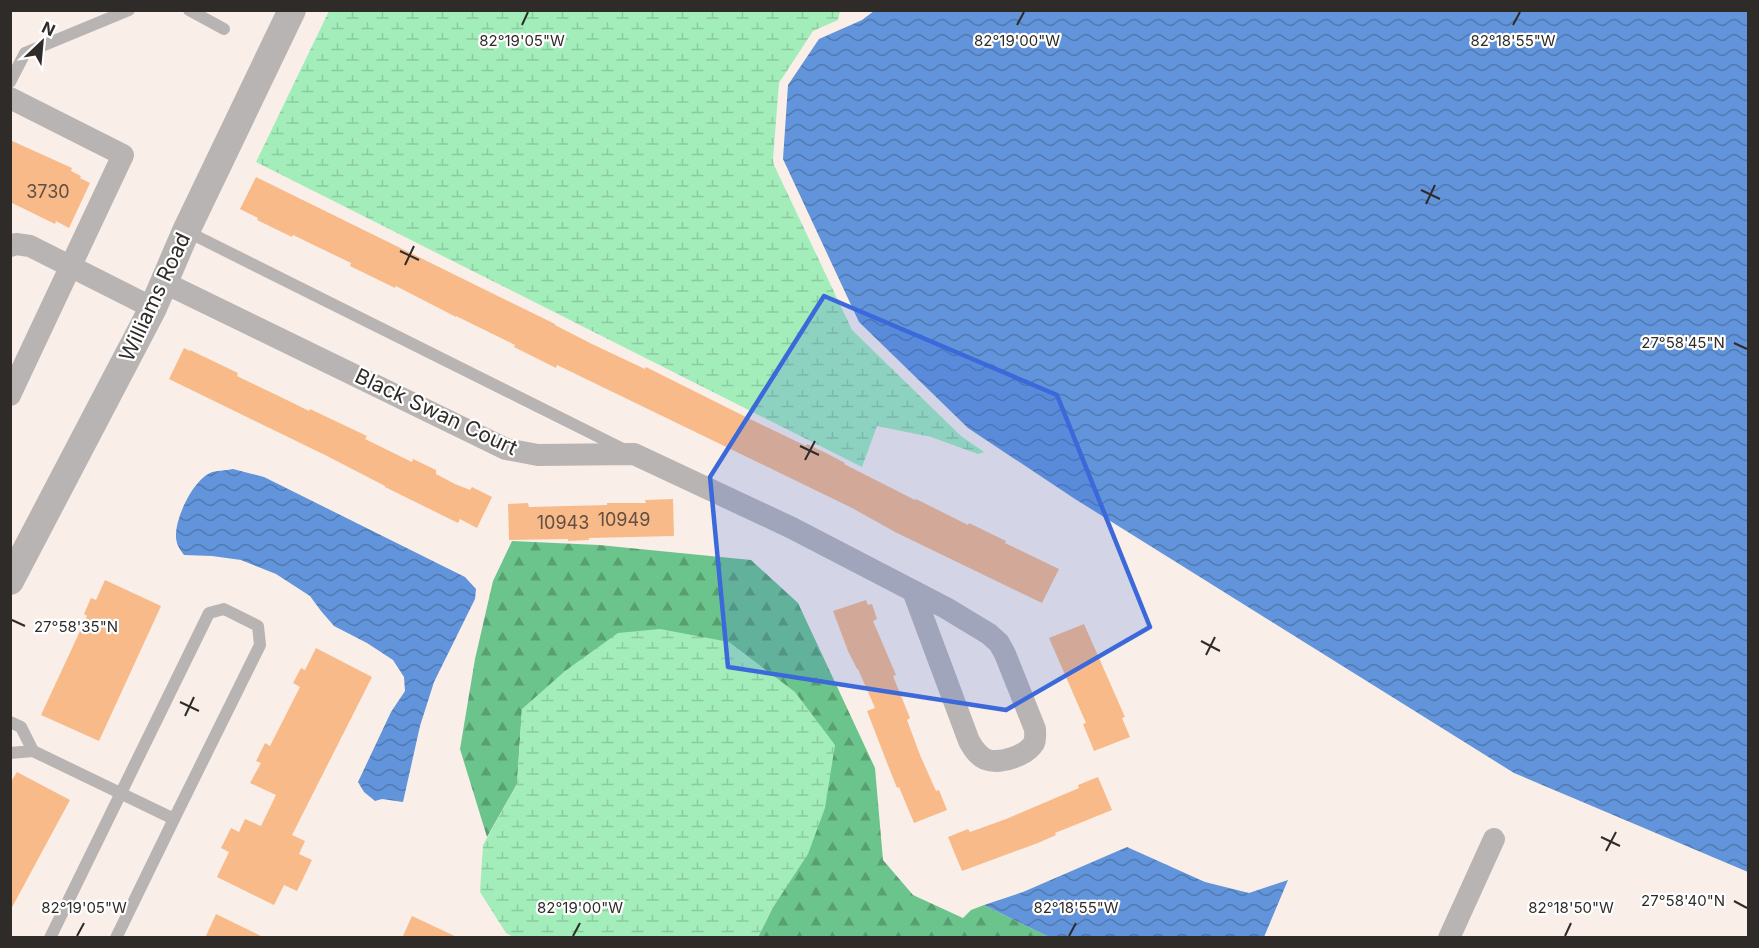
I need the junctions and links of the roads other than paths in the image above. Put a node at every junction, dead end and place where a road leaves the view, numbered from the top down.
1 (129, 10) edge
2 (189, 10) edge
3 (292, 10) edge
4 (224, 29) dead end
5 (10, 82) edge
6 (10, 98) edge
7 (186, 231) junction
8 (10, 246) edge
9 (71, 267) junction
10 (163, 282) junction
11 (153, 308) junction
12 (10, 395) edge
13 (634, 454) junction
14 (10, 581) edge
15 (913, 591) junction
16 (10, 722) edge
17 (33, 751) junction
18 (10, 753) edge
19 (122, 794) junction
20 (174, 819) junction
21 (1494, 839) dead end
22 (50, 938) edge
23 (116, 938) edge
24 (1449, 938) edge

1 - 5 lane
2 - 4 lane
3 - 7 street, Williams Road
6 - 9 street
7 - 10 street, Williams Road
7 - 13 lane
8 - 9 street
9 - 11 street
9 - 12 street
10 - 11 street, Williams Road
10 - 13 street, Black Swan Court
11 - 14 street, Williams Road
13 - 15 street, Black Swan Court
15 - 15 street, Black Swan Court
16 - 17 lane
17 - 18 lane
17 - 19 lane
19 - 20 lane
19 - 20 lane
19 - 22 lane
20 - 23 lane
21 - 24 street

